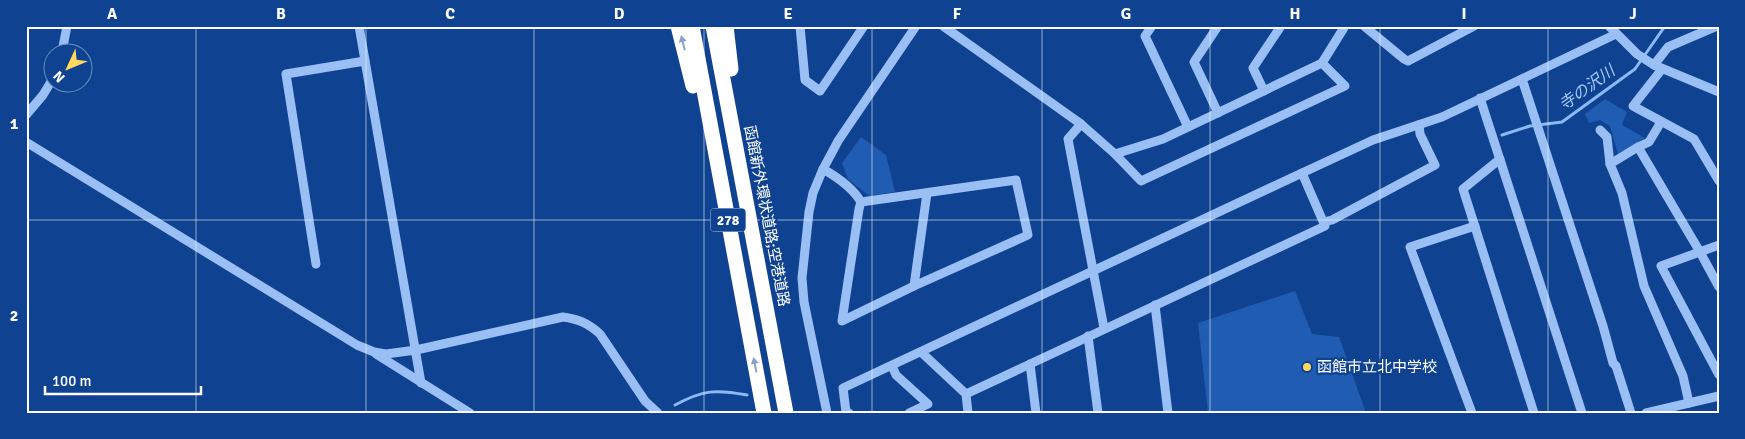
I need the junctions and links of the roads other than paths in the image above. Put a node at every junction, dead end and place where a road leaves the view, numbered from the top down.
1 (67, 26) edge
2 (359, 26) edge
3 (678, 26) edge
4 (692, 26) edge
5 (713, 26) edge
6 (726, 26) edge
7 (800, 26) edge
8 (864, 26) edge
9 (916, 26) edge
10 (943, 26) edge
11 (1152, 26) edge
12 (1218, 26) edge
13 (1281, 26) edge
14 (1364, 26) edge
15 (1609, 26) edge
16 (1717, 26) edge
17 (1343, 27) edge
18 (1468, 27) edge
19 (1616, 34) junction
20 (64, 42) edge
21 (365, 60) junction
22 (1322, 63) junction
23 (1655, 65) junction
24 (1522, 79) junction
25 (1264, 90) junction
26 (1718, 90) edge
27 (45, 92) edge
28 (1480, 98) junction
29 (1218, 113) junction
30 (26, 114) edge
31 (1661, 122) junction
32 (1081, 124) junction
33 (1419, 125) junction
34 (1188, 127) junction
35 (1600, 130) dead end
36 (26, 142) edge
37 (1638, 147) junction
38 (1115, 154) junction
39 (1500, 159) junction
40 (1610, 164) junction
41 (823, 169) junction
42 (1302, 173) junction
43 (1719, 181) edge
44 (927, 194) junction
45 (861, 202) junction
46 (1324, 222) junction
47 (1475, 226) junction
48 (732, 243) junction
49 (1719, 245) edge
50 (1700, 252) junction
51 (316, 264) dead end
52 (1093, 270) junction
53 (914, 286) junction
54 (1719, 287) edge
55 (1154, 305) junction
56 (766, 306) junction
57 (1104, 328) junction
58 (1088, 336) junction
59 (416, 350) junction
60 (374, 352) junction
61 (920, 352) junction
62 (1030, 364) junction
63 (892, 366) junction
64 (1719, 375) edge
65 (421, 382) junction
66 (966, 394) junction
67 (1719, 396) edge
68 (1690, 403) junction
69 (1669, 410) edge
70 (470, 413) edge
71 (658, 413) edge
72 (764, 413) edge
73 (786, 413) edge
74 (827, 413) edge
75 (849, 413) edge
76 (909, 413) edge
77 (968, 413) edge
78 (1036, 413) edge
79 (1098, 413) edge
80 (1168, 413) edge
81 (1472, 413) edge
82 (1534, 413) edge
83 (1582, 413) edge
84 (1631, 413) edge
85 (1646, 413) edge

1 - 20 street
2 - 21 street
48 -> 3 highway
4 - 48 highway, 278
5 - 56 highway, 函館新外環状道路;空港道路 / 278
6 - 56 highway
7 - 8 street
9 - 41 street
10 - 32 street
11 - 34 street
12 - 29 street
13 - 25 street
14 - 18 street
15 - 19 street
16 - 23 street
17 - 22 street
19 - 23 street
19 - 24 street
21 - 51 street
21 - 59 street
22 - 25 street
22 - 38 street
23 - 26 street
23 - 31 street
24 - 28 street
24 - 84 street
25 - 29 street
27 - 30 street
28 - 33 street
28 - 39 street
29 - 34 street
31 - 37 street
31 - 43 street
32 - 38 street
32 - 52 street
33 - 42 street
33 - 46 street
34 - 38 street
35 - 40 street
36 - 60 street
37 - 40 street
37 - 50 street
39 - 47 street
39 - 83 street
40 - 68 street
41 - 45 street
41 - 74 street
42 - 46 street
42 - 52 street
44 - 45 street
44 - 53 street
44 - 53 street
45 - 53 street
46 - 55 street
47 - 81 street
47 - 82 street
72 -> 48 highway, 278
49 - 50 street
50 - 54 street
50 - 64 street
52 - 57 street
52 - 61 street
55 - 57 street
55 - 80 street
56 - 73 highway, 函館新外環状道路;空港道路 / 278
57 - 58 street
58 - 62 street
58 - 79 street
59 - 60 street
59 - 65 street
59 - 71 street
60 - 65 street
61 - 63 street
61 - 66 street
62 - 66 street
62 - 78 street
63 - 75 street
63 - 76 street
65 - 70 street
66 - 77 street
67 - 68 street
68 - 69 street
69 - 85 street

